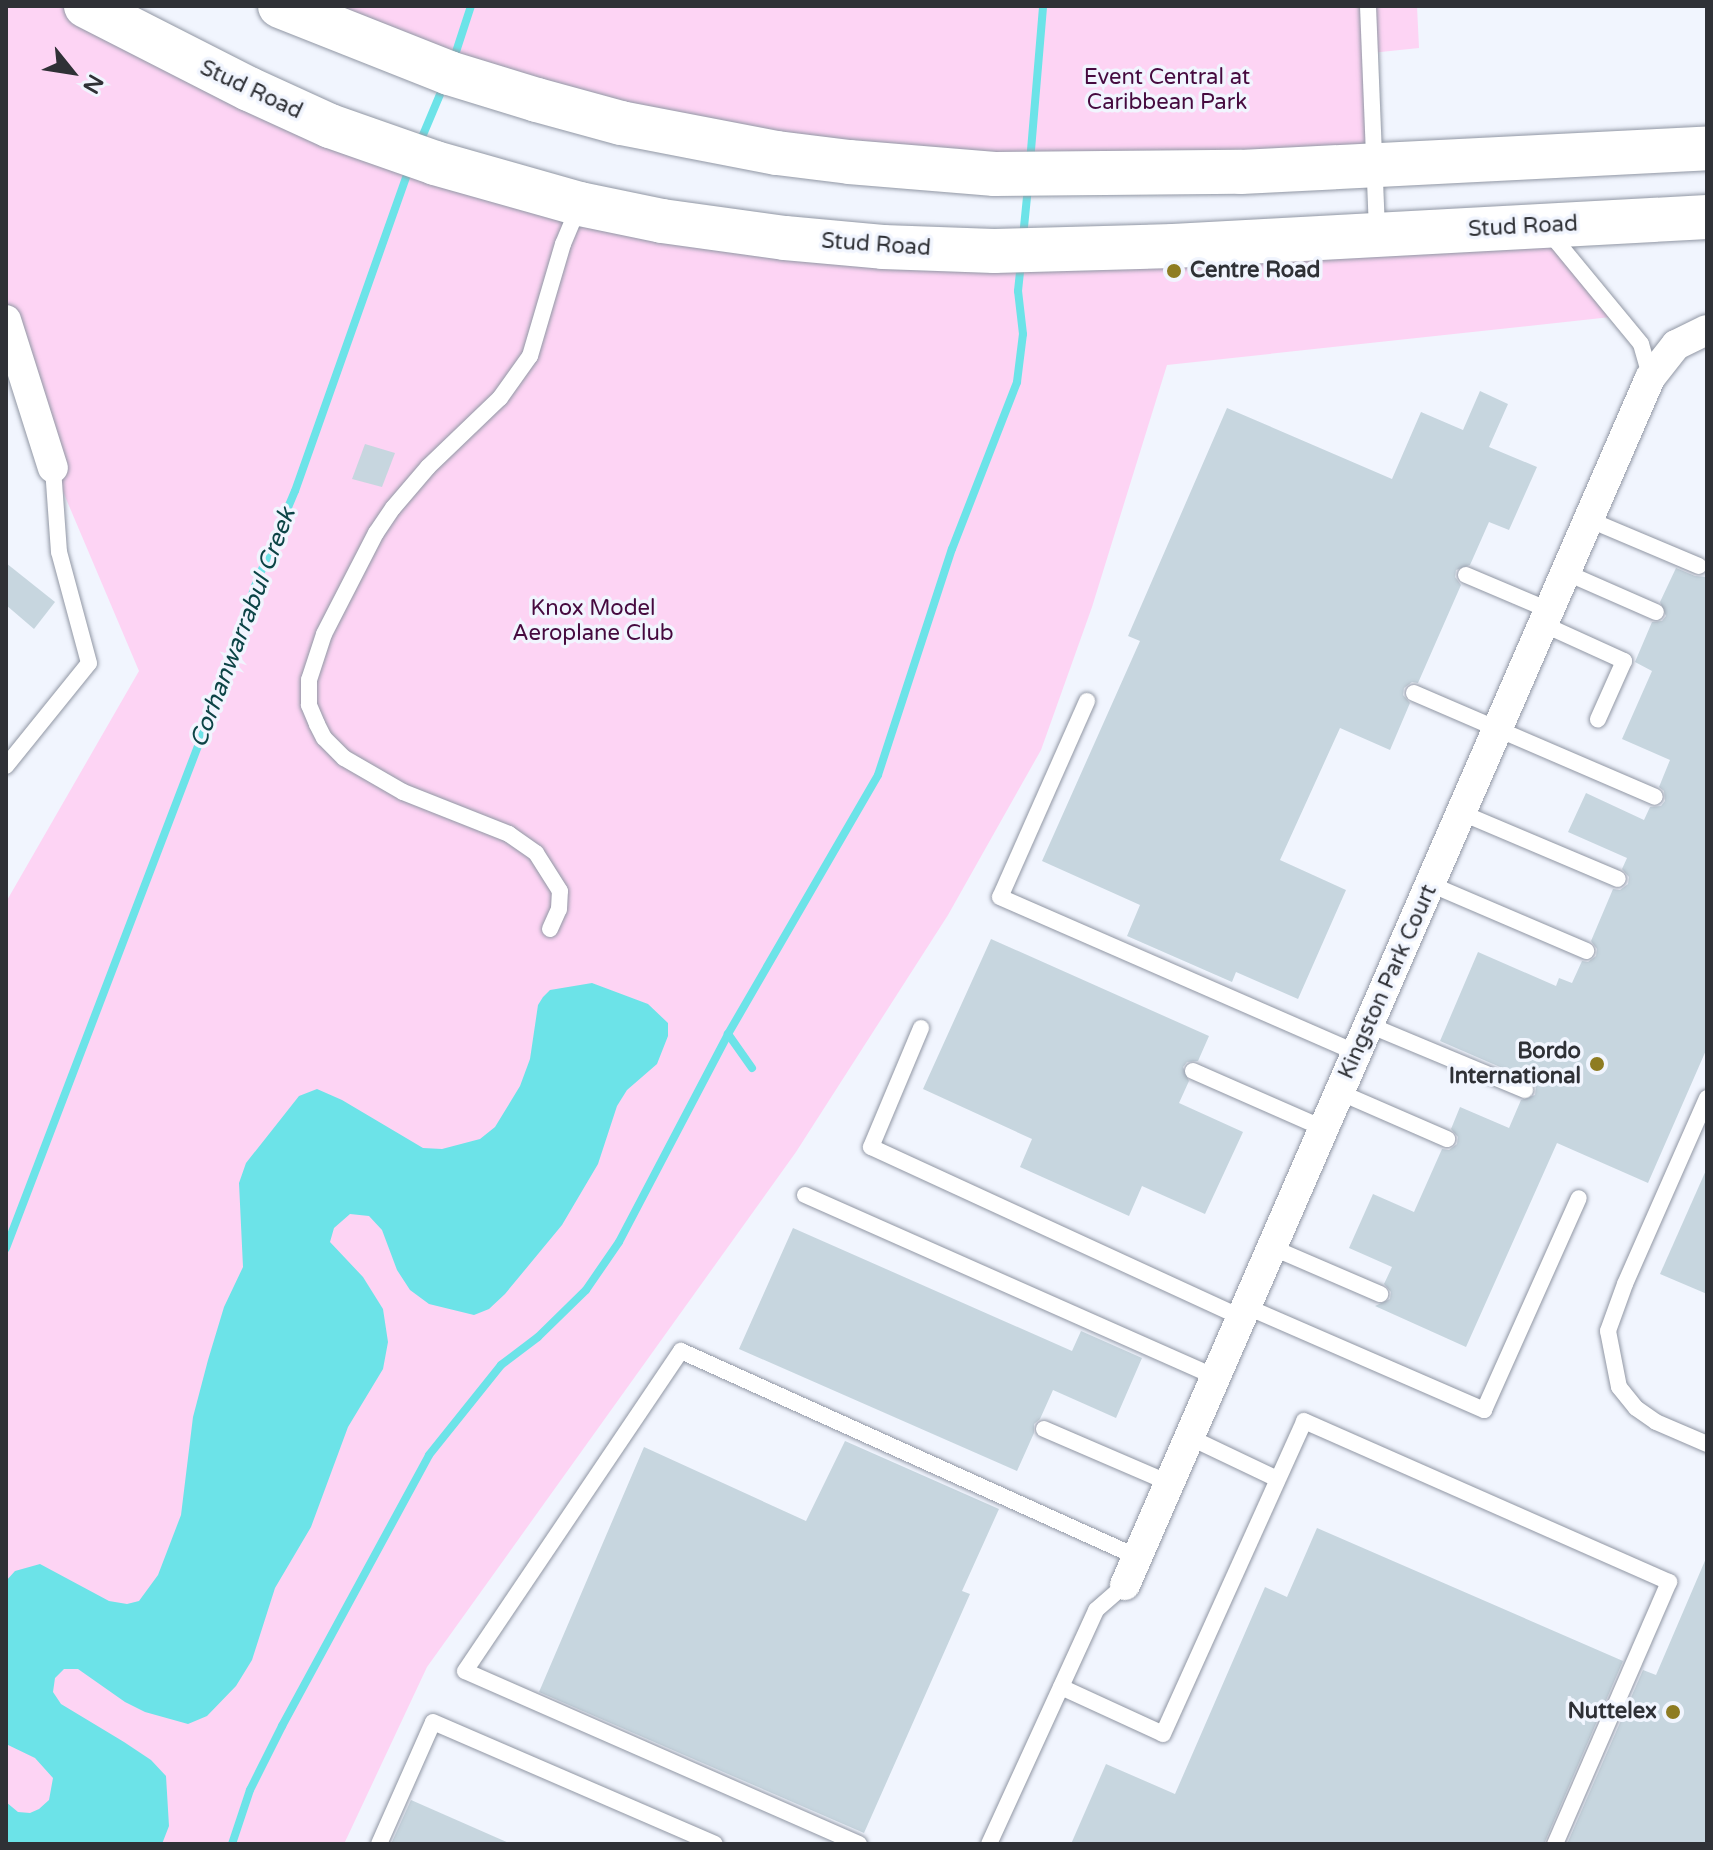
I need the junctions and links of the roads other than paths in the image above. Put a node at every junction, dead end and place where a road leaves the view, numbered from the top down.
1 (86, 6) edge
2 (280, 6) edge
3 (1368, 6) edge
4 (1707, 148) edge
5 (1372, 165) junction
6 (580, 204) junction
7 (1707, 217) edge
8 (1543, 225) junction
9 (1377, 235) junction
10 (6, 320) edge
11 (1707, 330) edge
12 (1650, 378) junction
13 (53, 468) joint
14 (1590, 520) junction
15 (1699, 566) dead end
16 (1567, 573) junction
17 (1466, 575) dead end
18 (1656, 612) dead end
19 (1548, 618) junction
20 (1414, 693) dead end
21 (1087, 701) dead end
22 (1598, 719) dead end
23 (1499, 728) junction
24 (6, 766) edge
25 (1655, 797) dead end
26 (1462, 813) junction
27 (1618, 879) dead end
28 (1430, 884) junction
29 (550, 929) dead end
30 (1586, 951) dead end
31 (921, 1028) dead end
32 (1363, 1039) junction
33 (1193, 1071) dead end
34 (1525, 1090) dead end
35 (1339, 1092) junction
36 (1707, 1098) edge
37 (1323, 1128) junction
38 (1447, 1139) dead end
39 (805, 1195) dead end
40 (1579, 1198) dead end
41 (1271, 1247) junction
42 (1380, 1294) dead end
43 (1243, 1311) junction
44 (1213, 1376) junction
45 (1044, 1429) dead end
46 (1187, 1436) junction
47 (1707, 1444) edge
48 (1277, 1479) junction
49 (1167, 1482) junction
50 (1135, 1556) junction
51 (1125, 1585) joint
52 (1061, 1687) junction
53 (379, 1844) edge
54 (715, 1844) edge
55 (859, 1844) edge
56 (989, 1844) edge
57 (1555, 1844) edge

1 - 6 highway, Stud Road
2 - 5 highway
3 - 5 lane
4 - 5 highway
5 - 9 lane
6 - 9 highway, Stud Road
6 - 29 lane
7 - 8 highway, Stud Road
8 - 9 highway, Stud Road
8 - 12 lane
10 - 13 street
11 - 12 street, Kingston Park Court
12 - 14 street, Kingston Park Court
13 - 24 lane
14 - 15 lane
14 - 16 street, Kingston Park Court
16 - 18 lane
16 - 19 street, Kingston Park Court
17 - 19 lane
19 - 22 lane
19 - 23 street, Kingston Park Court
20 - 23 lane
21 - 32 lane
23 - 25 lane
23 - 26 street, Kingston Park Court
26 - 27 lane
26 - 28 street, Kingston Park Court
28 - 30 lane
28 - 32 street, Kingston Park Court
31 - 43 lane
32 - 34 lane
32 - 35 street, Kingston Park Court
33 - 37 lane
35 - 37 street, Kingston Park Court
35 - 38 lane
36 - 47 lane
37 - 41 street, Kingston Park Court
39 - 44 lane
40 - 43 lane
41 - 42 lane
41 - 43 street, Kingston Park Court
43 - 44 street, Kingston Park Court
44 - 46 street, Kingston Park Court
45 - 49 lane
46 - 48 lane
46 - 49 street, Kingston Park Court
48 - 52 lane
48 - 57 lane
49 - 50 street, Kingston Park Court
50 - 51 street, Kingston Park Court
50 - 55 lane
51 - 52 lane
52 - 56 lane
53 - 54 lane

